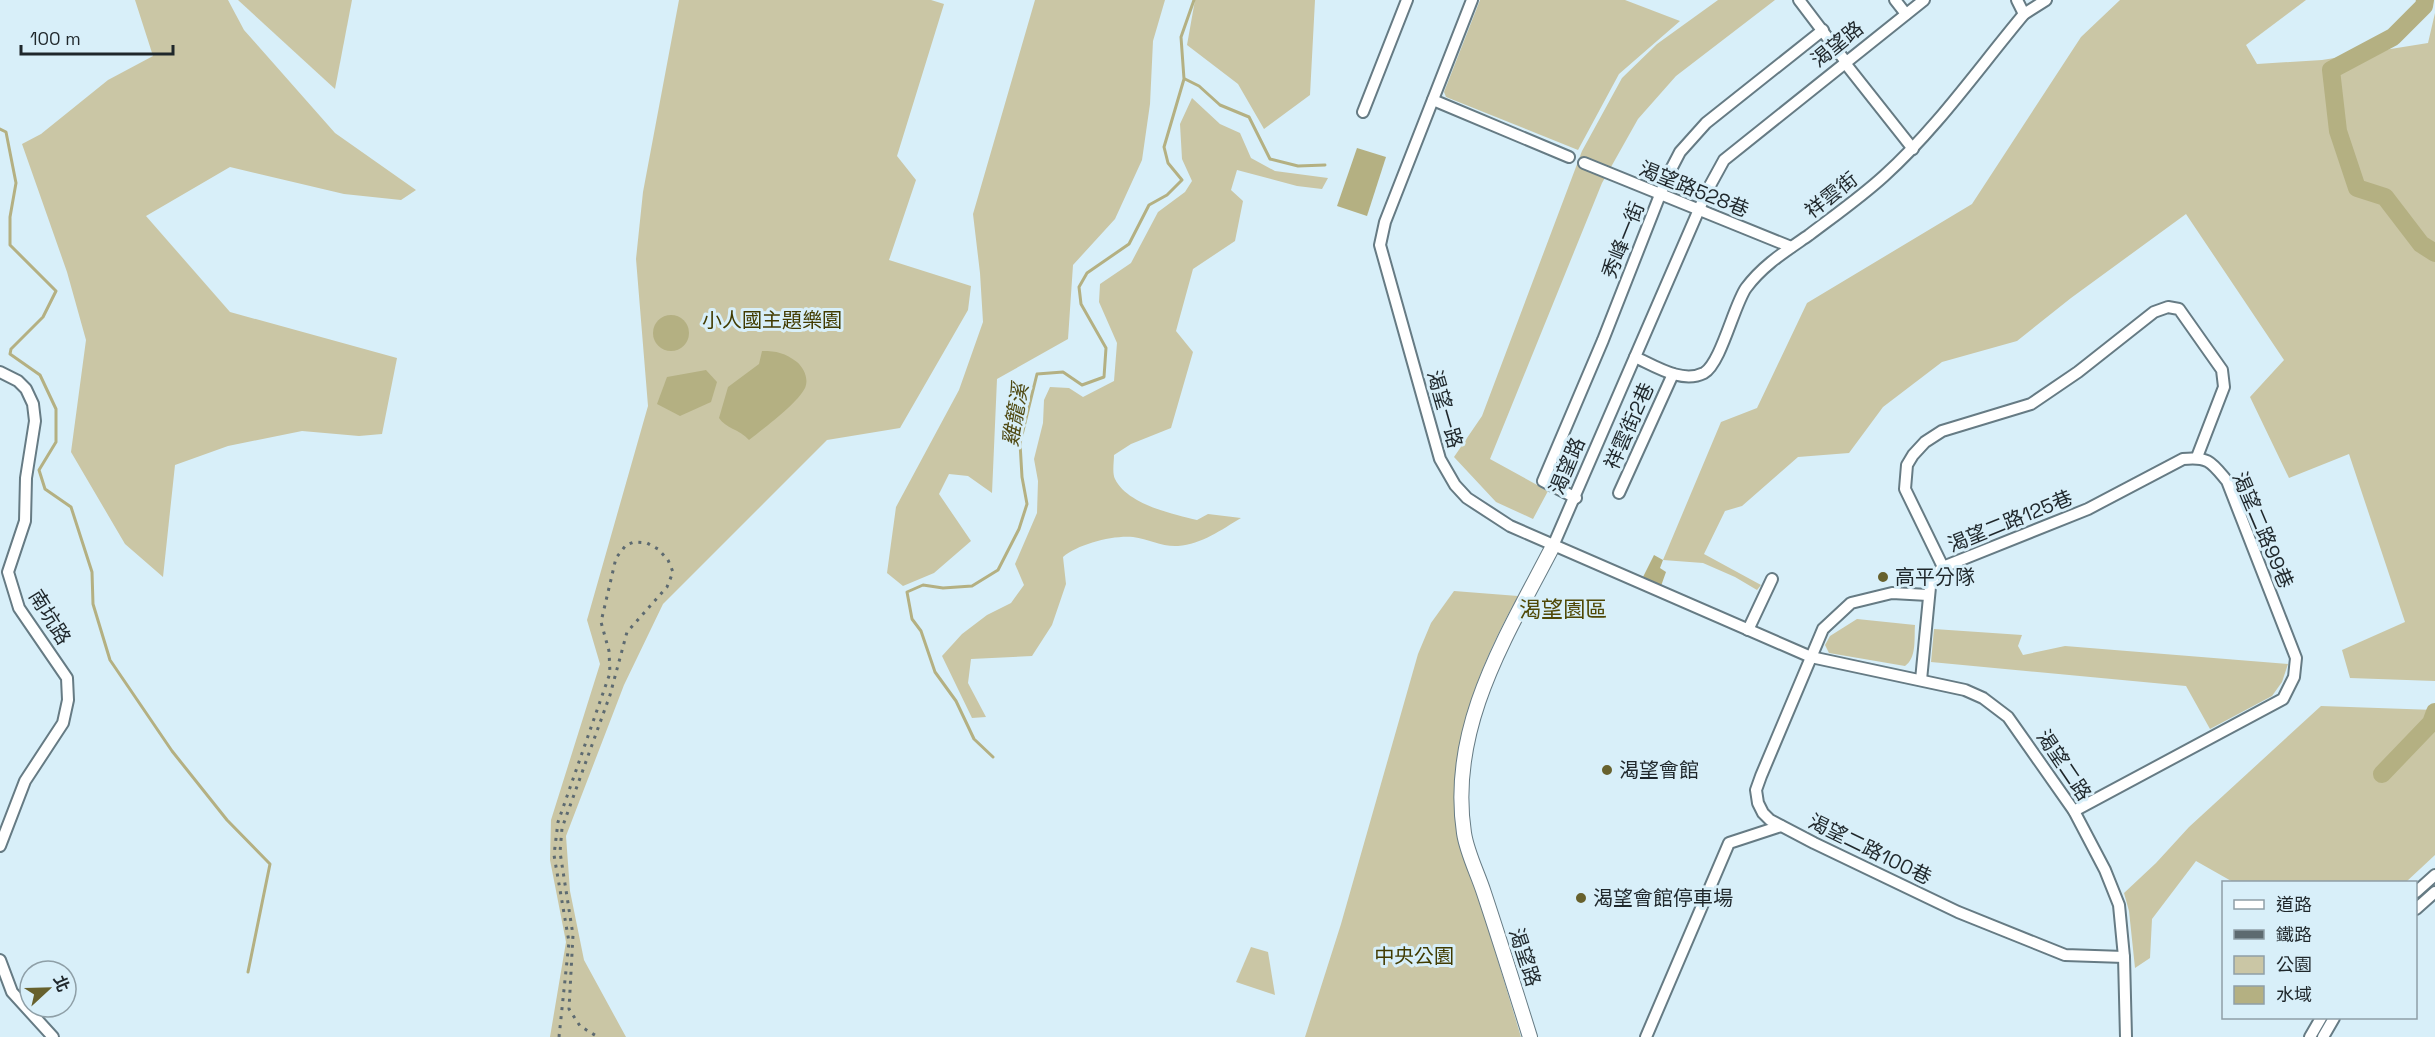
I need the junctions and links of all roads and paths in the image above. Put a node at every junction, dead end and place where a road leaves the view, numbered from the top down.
1 (1407, 0) edge
2 (1472, 0) edge
3 (1799, 0) edge
4 (1895, 0) edge
5 (1924, 0) edge
6 (2017, 0) edge
7 (2046, 0) edge
8 (1906, 14) junction
9 (2024, 14) junction
10 (1823, 30) junction
11 (1845, 63) junction
12 (1433, 100) junction
13 (1363, 112) dead end
14 (1913, 149) junction
15 (1569, 157) dead end
16 (1584, 163) dead end
17 (1660, 195) junction
18 (1698, 210) junction
19 (1791, 247) junction
20 (1397, 306) junction
21 (1411, 311) dead end
22 (1635, 357) junction
23 (0, 372) edge
24 (1673, 374) junction
25 (2197, 458) junction
26 (1619, 493) dead end
27 (1576, 498) junction
28 (1553, 546) junction
29 (1943, 567) junction
30 (1772, 579) dead end
31 (1928, 595) junction
32 (1748, 630) junction
33 (1811, 657) junction
34 (1921, 680) junction
35 (2074, 811) junction
36 (1781, 826) junction
37 (0, 846) edge
38 (2435, 875) edge
39 (2417, 890) edge
40 (2435, 892) edge
41 (2417, 907) edge
42 (2124, 957) junction
43 (0, 960) edge
44 (2320, 1019) edge
45 (2333, 1019) edge
46 (53, 1037) edge
47 (1530, 1037) edge
48 (1646, 1037) edge
49 (2126, 1037) edge
50 (2310, 1037) edge
51 (2323, 1037) edge

1 - 13 street
2 - 12 street, 渴望一路
3 - 10 street
4 - 8 street
5 - 8 street, 渴望路
6 - 9 street
7 - 9 street, 祥雲街
8 - 11 street, 渴望路
9 - 14 street, 祥雲街
10 - 11 street
10 - 17 street, 秀峰一街
11 - 14 street
11 - 18 street, 渴望路
12 - 15 street
12 - 20 street, 渴望一路
14 - 19 street, 祥雲街
16 - 17 street, 渴望路528巷
17 - 18 street, 渴望路528巷
17 - 27 street, 秀峰一街
18 - 19 street, 渴望路528巷
18 - 22 street, 渴望路
19 - 24 street, 祥雲街
20 - 21 street
20 - 28 street, 渴望一路
22 - 24 street, 祥雲街
22 - 27 street, 渴望路
23 - 37 street, 南坑路
24 - 26 street, 祥雲街2巷
25 - 29 street, 渴望二路125巷
25 - 29 street
25 - 35 street, 渴望二路99巷
27 - 28 street, 渴望路
28 - 32 street, 渴望一路
28 - 47 street, 渴望路
29 - 31 street, 渴望二路125巷
30 - 32 street
31 - 33 street, 渴望二路100巷
31 - 34 street, 渴望二路125巷
32 - 33 street, 渴望一路
33 - 34 street, 渴望二路
33 - 36 street, 渴望二路100巷
34 - 35 street, 渴望二路
35 - 42 street, 渴望二路
36 - 42 street, 渴望二路100巷
36 - 48 street
38 - 39 street
40 - 41 street
42 - 49 street, 渴望二路
43 - 46 street
44 - 50 street
45 - 51 street

